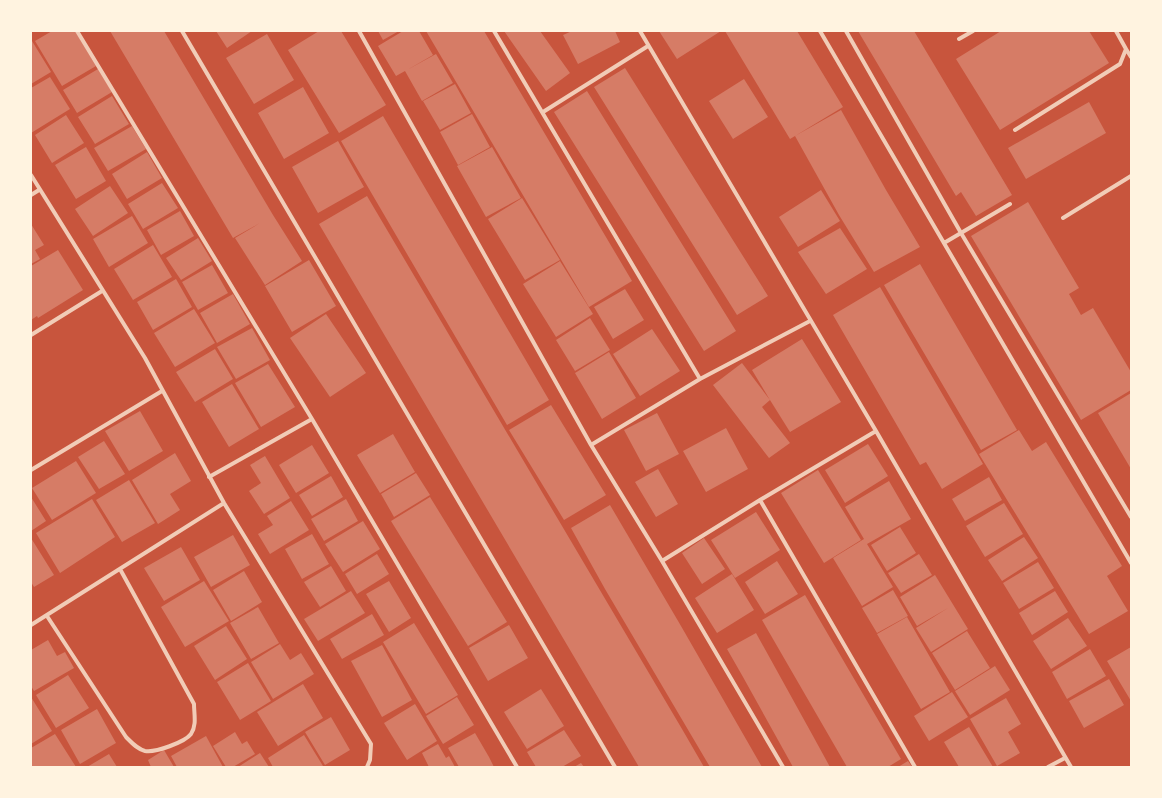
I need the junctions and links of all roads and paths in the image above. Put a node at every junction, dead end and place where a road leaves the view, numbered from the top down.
1 (77, 31) edge
2 (182, 31) edge
3 (359, 31) edge
4 (494, 31) edge
5 (640, 31) edge
6 (820, 31) edge
7 (846, 31) edge
8 (973, 31) edge
9 (1116, 31) edge
10 (959, 39) dead end
11 (648, 46) junction
12 (1126, 49) junction
13 (1131, 57) edge
14 (542, 112) junction
15 (1015, 130) dead end
16 (31, 175) edge
17 (1131, 176) edge
18 (39, 190) junction
19 (31, 195) edge
20 (1010, 204) dead end
21 (1063, 218) dead end
22 (961, 233) junction
23 (944, 243) junction
24 (102, 291) junction
25 (810, 321) junction
26 (31, 335) edge
27 (700, 379) junction
28 (162, 391) junction
29 (312, 419) junction
30 (876, 431) junction
31 (591, 445) junction
32 (31, 470) edge
33 (209, 477) junction
34 (760, 500) junction
35 (224, 503) junction
36 (1131, 517) edge
37 (662, 561) junction
38 (1131, 563) edge
39 (120, 569) junction
40 (47, 616) junction
41 (31, 625) edge
42 (1065, 758) junction
43 (367, 767) edge
44 (518, 767) edge
45 (615, 767) edge
46 (783, 767) edge
47 (915, 767) edge
48 (1048, 767) edge
49 (1071, 767) edge

1 - 29 street
2 - 45 street
3 - 31 street
4 - 14 street
5 - 11 street
6 - 23 street
7 - 22 street
8 - 10 street
9 - 12 street
11 - 14 street
11 - 25 street
12 - 13 street
12 - 15 street
14 - 27 street
16 - 18 street
17 - 21 street
18 - 19 street
18 - 24 street
20 - 22 street
22 - 23 street
22 - 36 street
23 - 38 street
24 - 26 street
24 - 28 street
25 - 27 street
25 - 30 street
27 - 31 street
28 - 32 street
28 - 33 street
29 - 33 street
29 - 44 street
30 - 34 street
30 - 42 street
31 - 37 street
33 - 35 street
34 - 37 street
34 - 47 street
35 - 39 street
35 - 43 street
37 - 46 street
39 - 40 street
39 - 40 street
40 - 41 street
42 - 48 street
42 - 49 street

